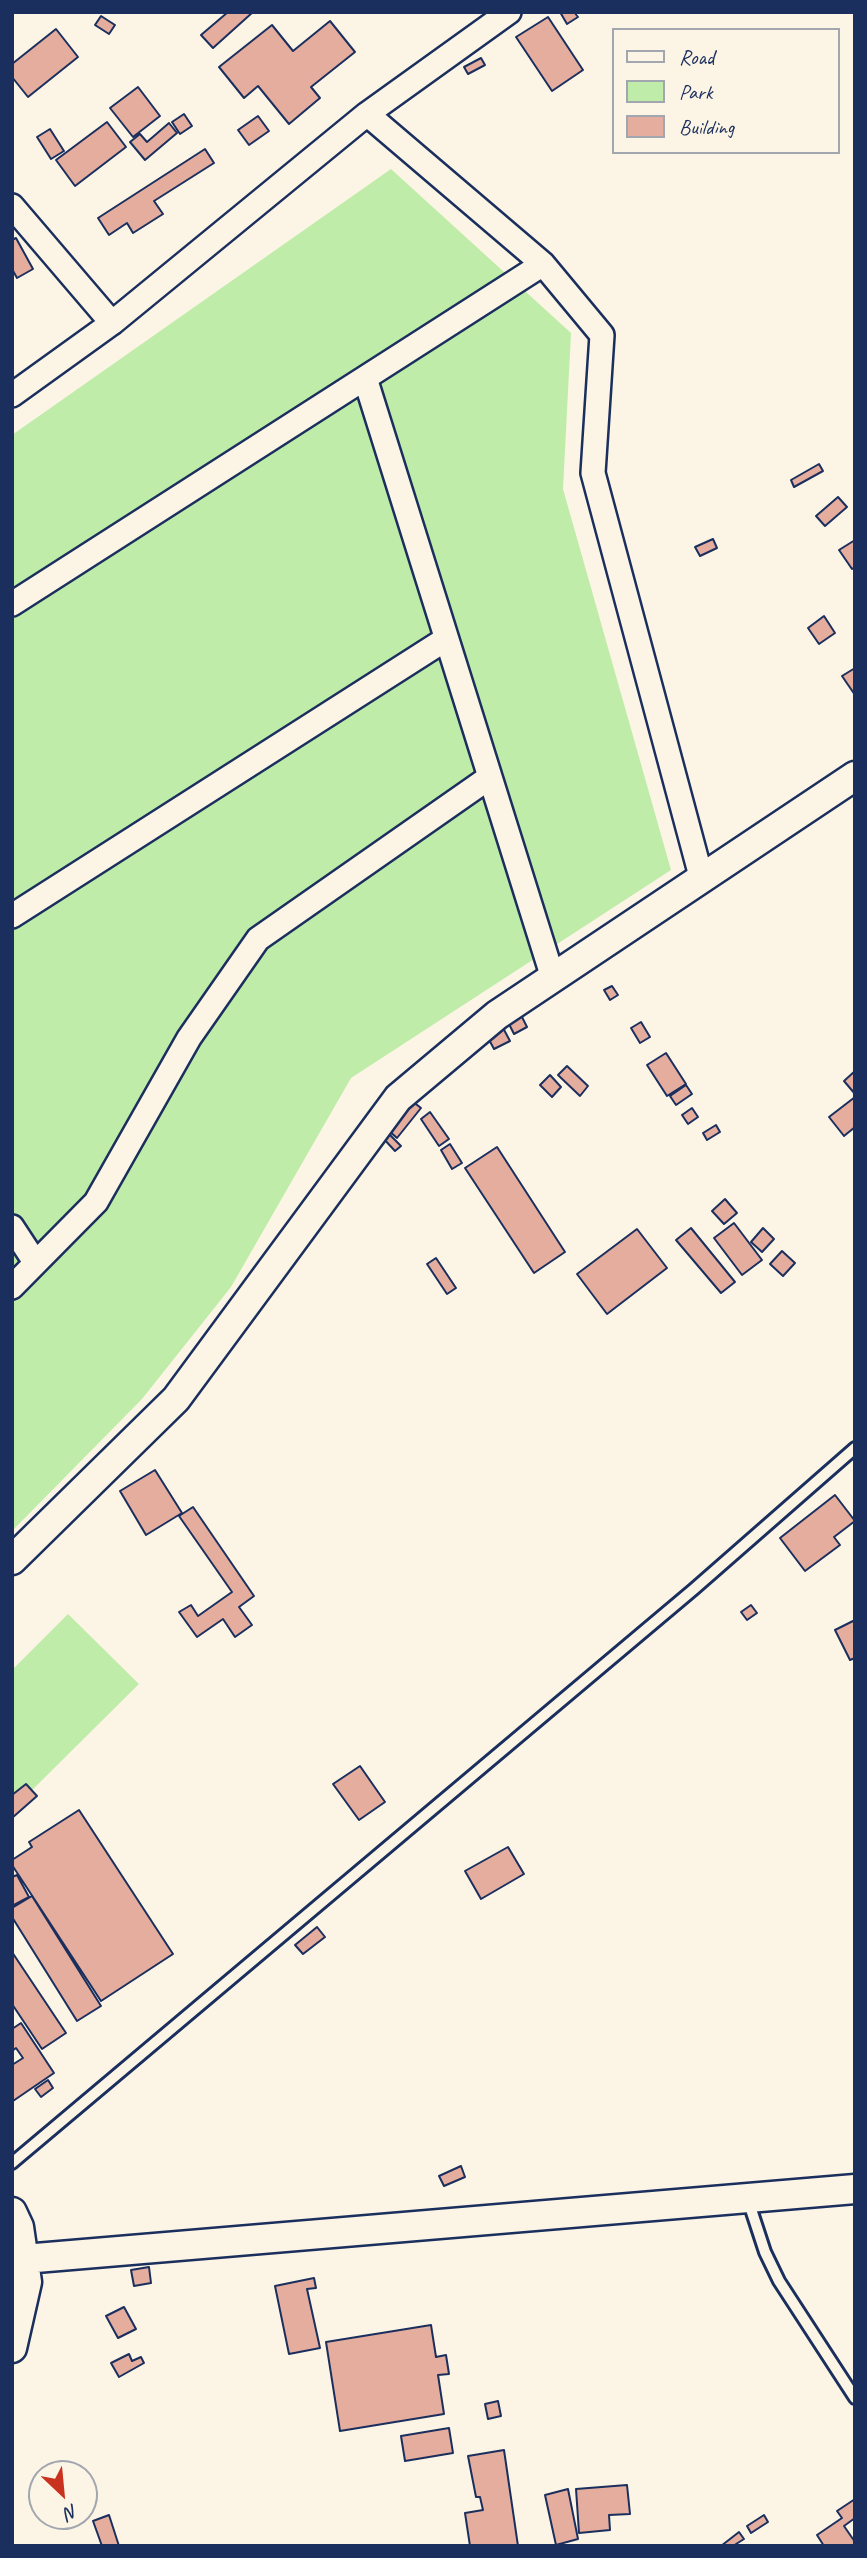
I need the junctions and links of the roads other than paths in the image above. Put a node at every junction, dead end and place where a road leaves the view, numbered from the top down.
1 (509, 12) edge
2 (368, 114) junction
3 (12, 206) edge
4 (542, 264) junction
5 (112, 323) junction
6 (365, 378) junction
7 (12, 395) edge
8 (12, 604) edge
9 (446, 639) junction
10 (855, 776) edge
11 (490, 777) junction
12 (702, 880) junction
13 (12, 916) edge
14 (553, 978) junction
15 (12, 1227) edge
16 (34, 1262) junction
17 (12, 1287) edge
18 (855, 1448) edge
19 (12, 1560) edge
20 (12, 2163) edge
21 (855, 2189) edge
22 (747, 2197) junction
23 (12, 2211) edge
24 (18, 2258) edge
25 (12, 2348) edge
26 (855, 2398) edge

1 - 2 street
2 - 4 street
2 - 5 street
3 - 5 street
4 - 6 street
4 - 12 street
5 - 7 street
6 - 8 street
6 - 9 street
9 - 11 street
9 - 13 street
10 - 12 street
11 - 14 street
11 - 16 street
12 - 14 street
14 - 19 street
15 - 16 street
16 - 17 street
18 - 20 lane
21 - 22 street
22 - 24 street
22 - 26 lane
23 - 24 street
24 - 25 street

